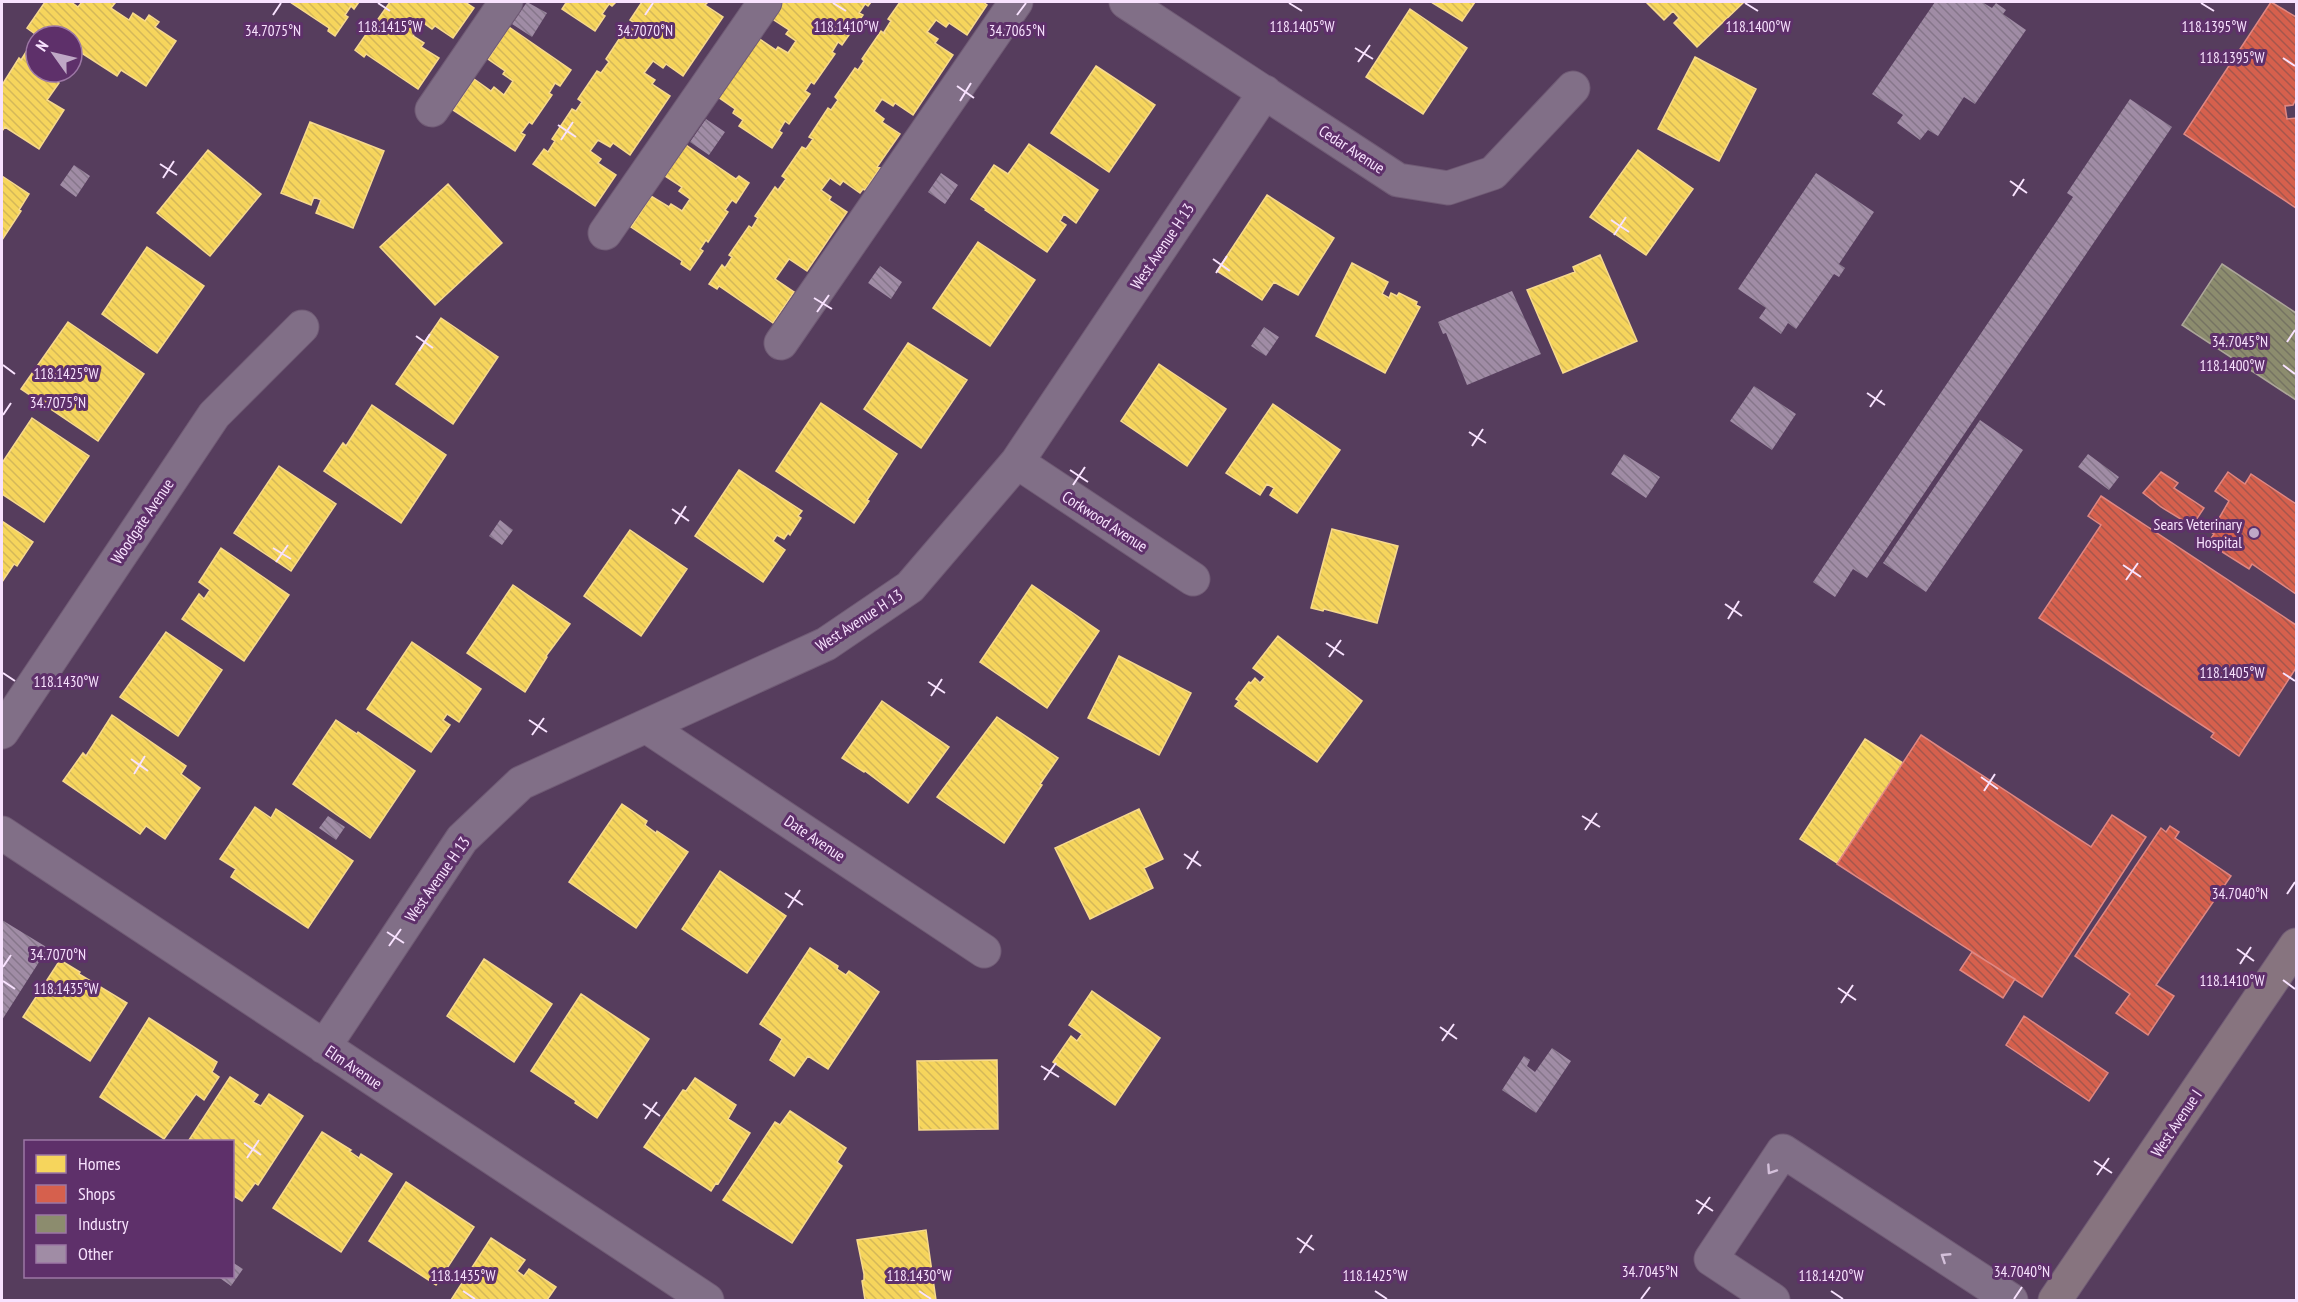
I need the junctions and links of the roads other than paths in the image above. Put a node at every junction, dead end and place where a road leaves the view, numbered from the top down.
1 (506, 2) edge
2 (765, 2) edge
3 (1016, 2) edge
4 (1126, 2) edge
5 (1573, 88) dead end
6 (1265, 92) junction
7 (432, 110) dead end
8 (605, 233) dead end
9 (302, 327) dead end
10 (781, 343) dead end
11 (1017, 462) junction
12 (1193, 579) dead end
13 (646, 726) junction
14 (2, 732) edge
15 (2, 833) edge
16 (2296, 945) edge
17 (984, 951) dead end
18 (324, 1047) junction
19 (707, 1300) edge
20 (1773, 1300) edge
21 (2011, 1300) edge
22 (2055, 1300) edge

1 - 7 street
2 - 8 street
3 - 10 street
4 - 6 street, Cedar Avenue
5 - 6 street, Cedar Avenue
6 - 11 street, West Avenue H 13
9 - 14 street, Woodgate Avenue
11 - 12 street, Corkwood Avenue
11 - 13 street, West Avenue H 13
13 - 17 street, Date Avenue
13 - 18 street, West Avenue H 13
15 - 18 street, Elm Avenue
16 - 22 main road, West Avenue I
18 - 19 street, Elm Avenue
21 -> 20 street

